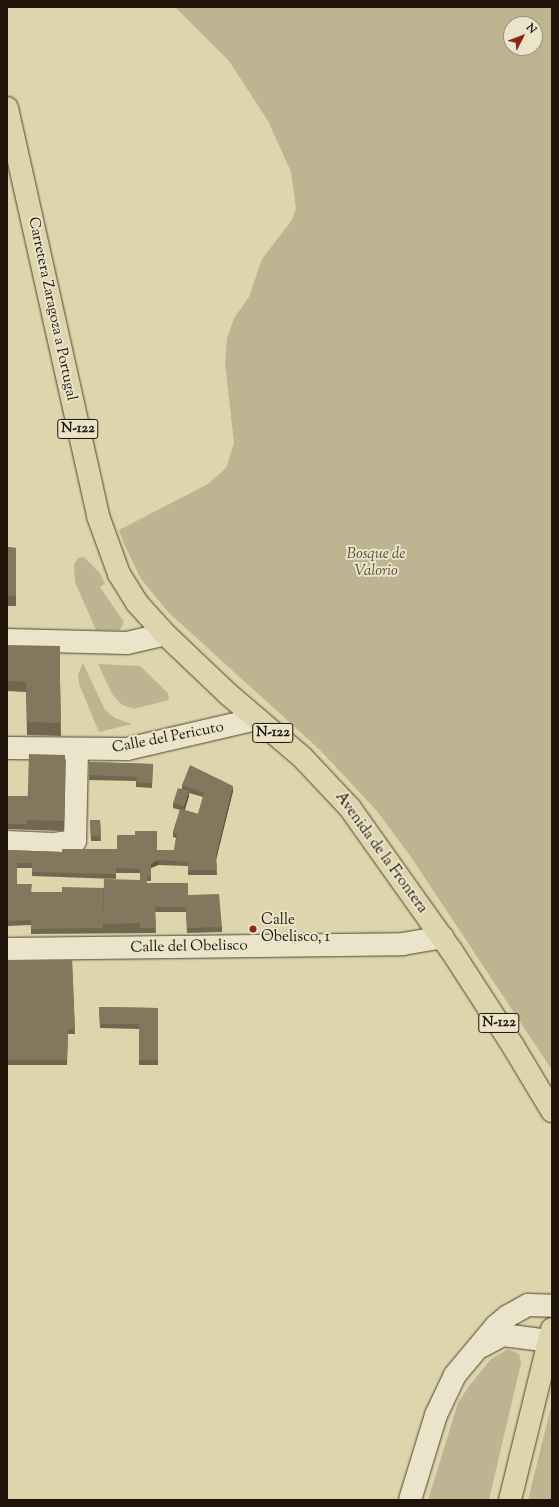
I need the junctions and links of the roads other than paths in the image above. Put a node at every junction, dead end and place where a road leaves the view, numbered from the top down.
1 (7, 108) edge
2 (102, 533) joint
3 (165, 634) junction
4 (7, 640) edge
5 (257, 719) junction
6 (7, 748) edge
7 (77, 750) junction
8 (7, 842) edge
9 (442, 938) junction
10 (7, 949) edge
11 (552, 1111) edge
12 (552, 1306) edge
13 (551, 1335) edge
14 (479, 1348) junction
15 (410, 1500) edge
16 (510, 1500) edge

1 - 2 highway, Carretera Zaragoza a Portugal / N-122
2 - 3 highway, Avenida de la Frontera / N-122
3 - 4 street
3 - 5 highway, Avenida de la Frontera / N-122
5 - 7 street, Calle del Pericuto
5 - 9 highway, Avenida de la Frontera / N-122
6 - 7 street, Calle del Pericuto
7 - 8 street
9 - 10 street, Calle del Obelisco
9 - 11 highway, Avenida de la Frontera / N-122
12 - 14 street
13 - 14 street
13 - 16 highway
14 - 15 street

